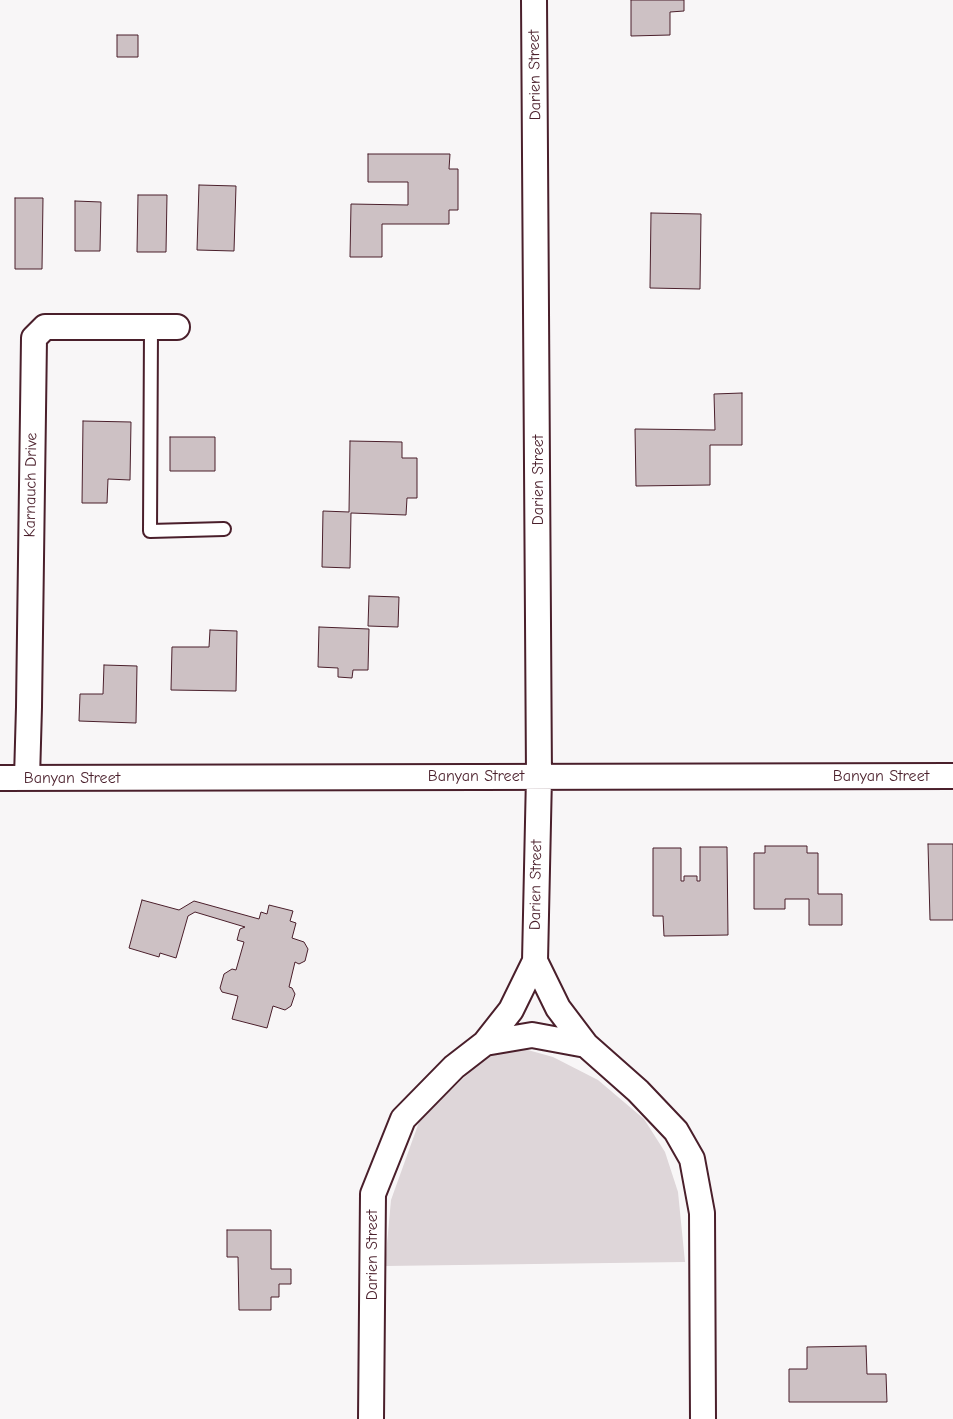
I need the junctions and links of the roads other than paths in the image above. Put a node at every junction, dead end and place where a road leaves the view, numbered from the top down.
1 (534, 0) edge
2 (151, 328) junction
3 (177, 328) dead end
4 (224, 529) dead end
5 (539, 776) junction
6 (953, 776) edge
7 (0, 778) edge
8 (26, 778) junction
9 (535, 961) junction
10 (485, 1043) junction
11 (586, 1045) junction
12 (371, 1419) edge
13 (703, 1419) edge

1 - 5 street, Darien Street
2 - 3 street, Karnauch Drive
2 - 4 lane
2 - 8 street, Karnauch Drive
5 - 6 street, Banyan Street
5 - 8 street, Banyan Street
5 - 9 street, Darien Street
7 - 8 street, Banyan Street
9 - 10 street, Darien Street
9 - 11 street, Darien Street
10 - 11 street, Darien Street
10 - 12 street, Darien Street
11 - 13 street, Darien Street

